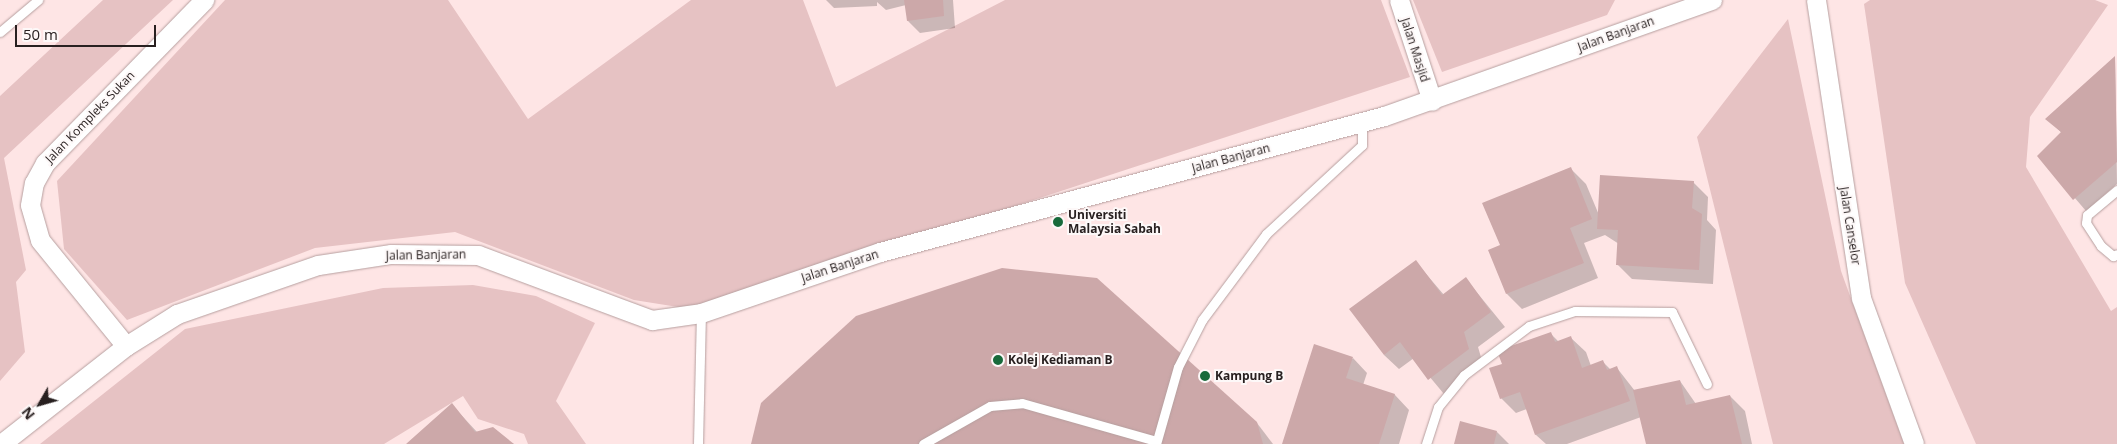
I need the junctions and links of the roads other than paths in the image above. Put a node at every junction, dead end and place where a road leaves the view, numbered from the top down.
1 (38, 0) edge
2 (204, 0) edge
3 (1399, 0) edge
4 (1712, 0) edge
5 (1816, 0) edge
6 (0, 32) edge
7 (1432, 101) junction
8 (1362, 122) junction
9 (2117, 190) edge
10 (2117, 254) edge
11 (701, 313) junction
12 (126, 346) junction
13 (1707, 384) dead end
14 (1156, 443) edge
15 (1, 444) edge
16 (698, 444) edge
17 (923, 444) edge
18 (1426, 444) edge
19 (1914, 444) edge

1 - 6 lane
2 - 12 street, Jalan Kompleks Sukan
3 - 7 street, Jalan Masjid
4 - 7 street, Jalan Banjaran
5 - 19 street, Jalan Canselor
7 - 8 street, Jalan Banjaran
8 - 11 street, Jalan Banjaran
8 - 14 lane
9 - 10 lane
11 - 12 street, Jalan Banjaran
11 - 16 lane
12 - 15 street, Jalan Banjaran
13 - 18 lane
14 - 17 lane

